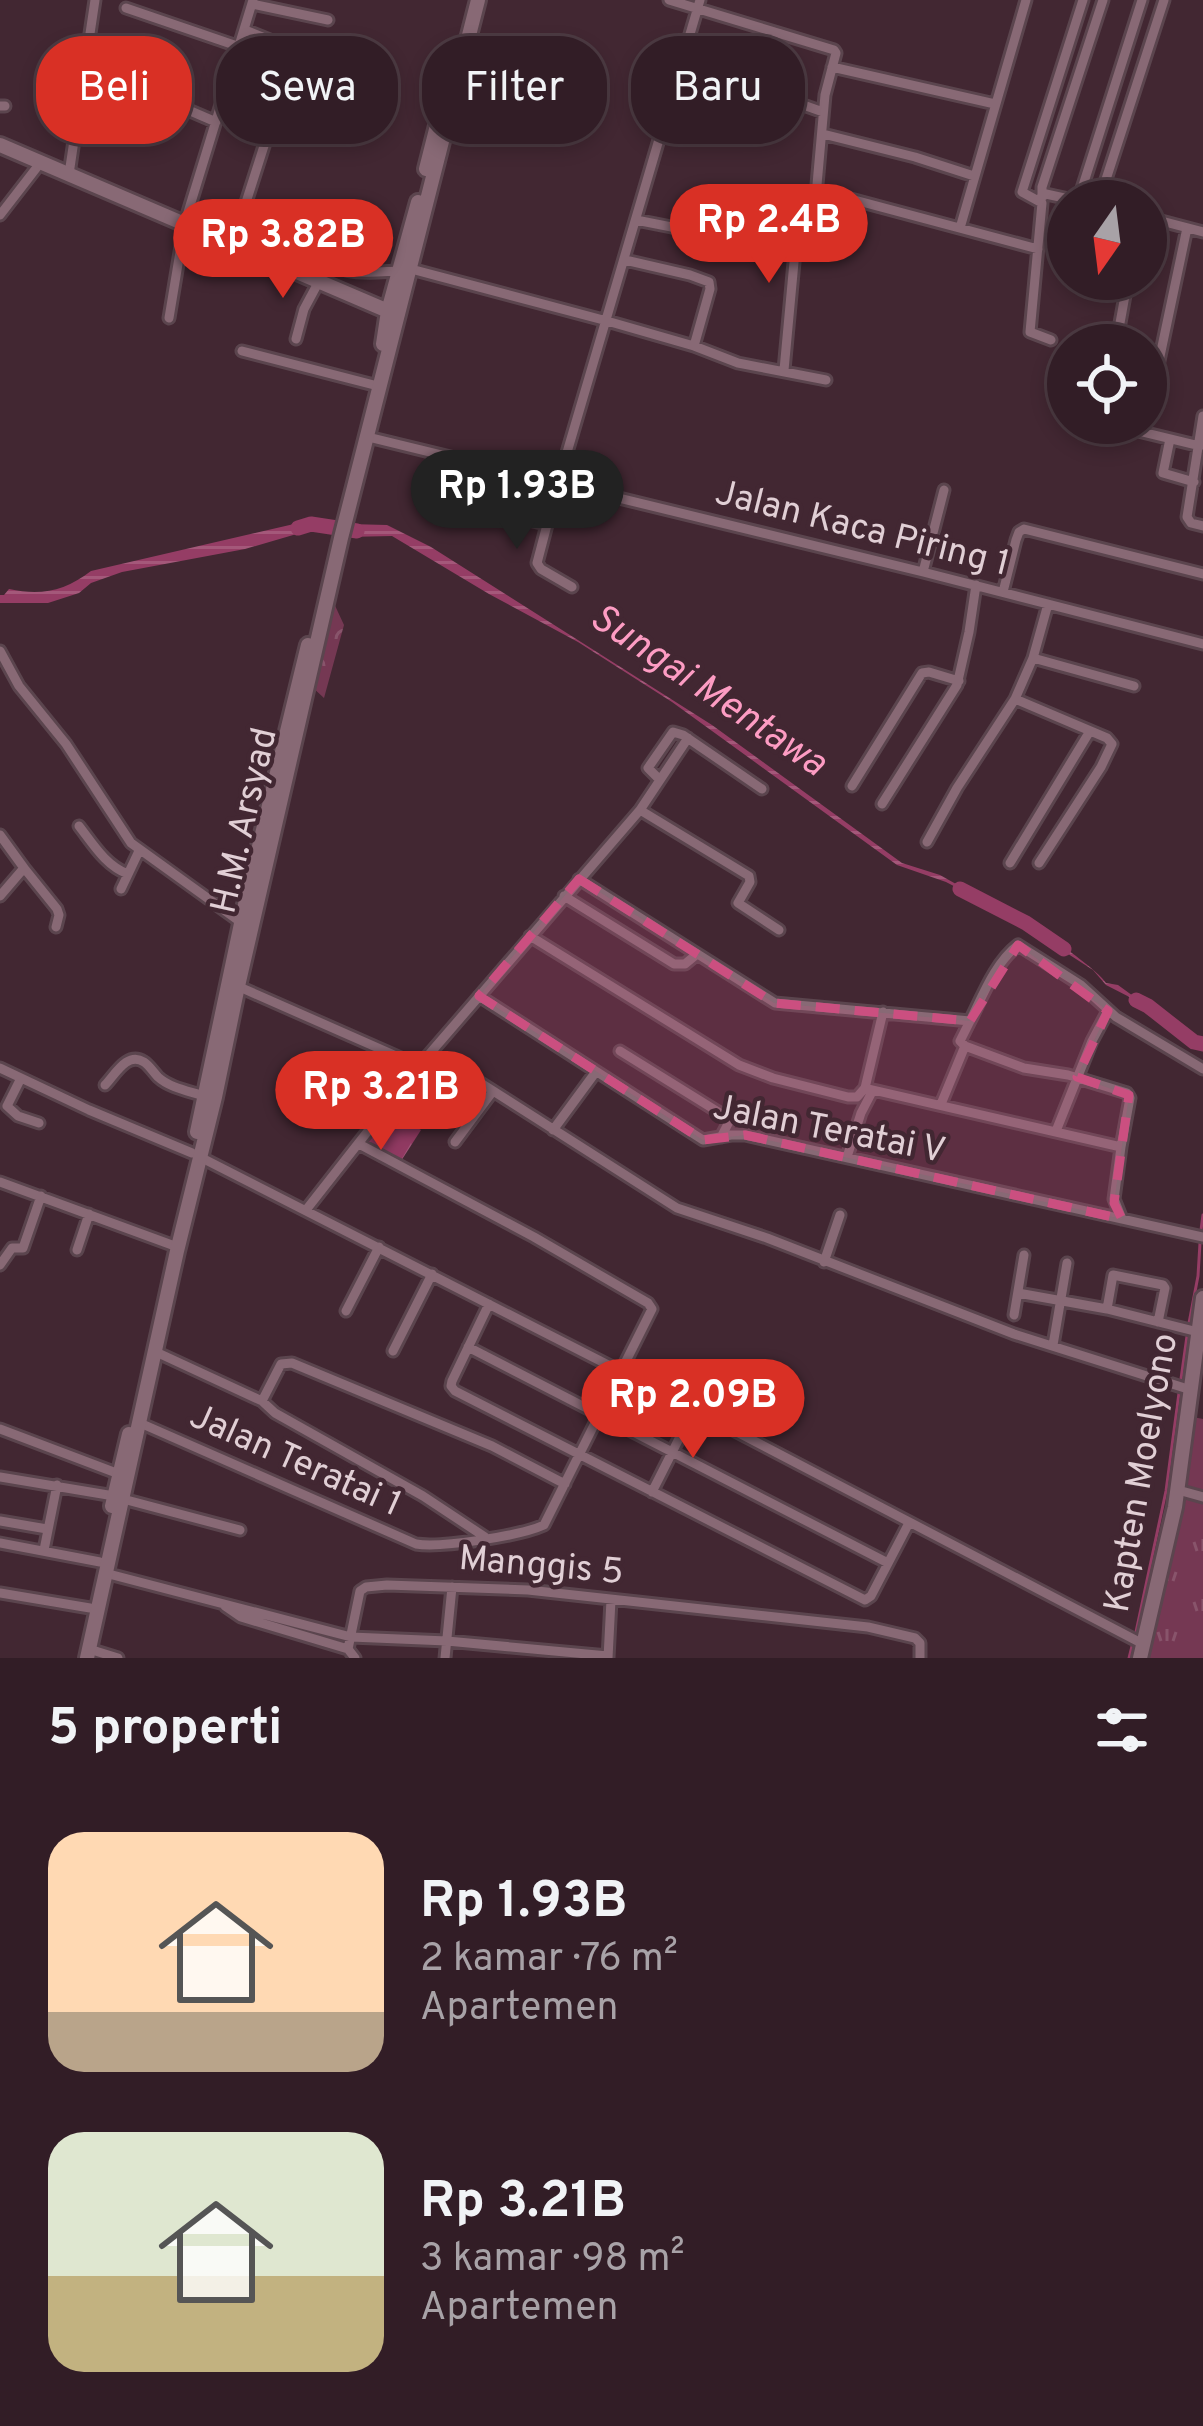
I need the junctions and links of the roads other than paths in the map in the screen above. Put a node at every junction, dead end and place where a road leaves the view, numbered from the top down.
1 (95, 0) edge
2 (468, 0) edge
3 (478, 0) edge
4 (669, 0) edge
5 (1026, 0) edge
6 (1083, 0) edge
7 (1102, 0) edge
8 (1142, 0) edge
9 (1164, 0) edge
10 (252, 2) edge
11 (699, 5) edge
12 (126, 8) dead end
13 (328, 20) dead end
14 (244, 30) junction
15 (243, 36) edge
16 (690, 36) edge
17 (216, 39) edge
18 (832, 67) junction
19 (995, 104) junction
20 (805, 105) edge
21 (192, 112) edge
22 (824, 112) junction
23 (216, 122) joint
24 (823, 134) junction
25 (659, 144) edge
26 (0, 145) edge
27 (41, 162) junction
28 (69, 174) junction
29 (974, 176) junction
30 (1106, 180) edge
31 (426, 188) junction
32 (817, 190) junction
33 (1041, 197) junction
34 (752, 204) dead end
35 (815, 208) dead end
36 (0, 215) edge
37 (636, 220) junction
38 (185, 222) junction
39 (1167, 222) edge
40 (960, 227) junction
41 (1187, 227) junction
42 (1203, 232) edge
43 (717, 236) dead end
44 (233, 243) junction
45 (318, 248) dead end
46 (1038, 248) junction
47 (625, 260) junction
48 (405, 270) junction
49 (360, 272) junction
50 (319, 281) junction
51 (353, 295) junction
52 (388, 311) junction
53 (169, 318) dead end
54 (607, 320) junction
55 (1167, 324) edge
56 (1047, 338) edge
57 (296, 339) dead end
58 (694, 346) junction
59 (242, 351) dead end
60 (784, 370) junction
61 (826, 380) dead end
62 (374, 385) junction
63 (1203, 416) edge
64 (368, 437) junction
65 (1167, 438) edge
66 (1170, 439) junction
67 (1200, 446) edge
68 (1194, 482) junction
69 (558, 483) junction
70 (944, 490) dead end
71 (490, 511) dead end
72 (342, 520) junction
73 (546, 524) junction
74 (1203, 526) edge
75 (337, 538) junction
76 (923, 572) junction
77 (1203, 574) edge
78 (976, 585) junction
79 (572, 586) dead end
80 (1003, 592) junction
81 (1048, 604) junction
82 (1203, 644) edge
83 (0, 651) edge
84 (1033, 658) junction
85 (958, 681) junction
86 (1134, 686) dead end
87 (1015, 699) junction
88 (1090, 731) junction
89 (688, 738) junction
90 (661, 780) junction
91 (853, 786) dead end
92 (763, 789) dead end
93 (882, 805) dead end
94 (640, 810) junction
95 (79, 826) dead end
96 (0, 836) edge
97 (927, 842) dead end
98 (139, 851) junction
99 (1010, 863) dead end
100 (1039, 863) dead end
101 (24, 868) junction
102 (128, 874) junction
103 (579, 879) junction
104 (121, 889) dead end
105 (0, 896) edge
106 (564, 896) junction
107 (242, 923) junction
108 (56, 927) dead end
109 (779, 930) dead end
110 (530, 937) junction
111 (697, 954) junction
112 (234, 984) junction
113 (479, 997) junction
114 (1108, 1010) junction
115 (883, 1012) junction
116 (970, 1021) junction
117 (965, 1046) junction
118 (620, 1051) dead end
119 (432, 1052) junction
120 (419, 1066) junction
121 (0, 1068) edge
122 (1203, 1070) edge
123 (595, 1073) junction
124 (21, 1078) junction
125 (1077, 1078) junction
126 (106, 1085) dead end
127 (869, 1089) junction
128 (493, 1091) junction
129 (204, 1096) junction
130 (941, 1104) junction
131 (39, 1123) dead end
132 (553, 1130) junction
133 (1056, 1131) junction
134 (721, 1137) junction
135 (455, 1142) dead end
136 (359, 1144) junction
137 (1121, 1147) junction
138 (196, 1155) junction
139 (847, 1157) junction
140 (0, 1181) edge
141 (40, 1196) junction
142 (306, 1210) junction
143 (89, 1214) junction
144 (840, 1215) dead end
145 (1122, 1220) junction
146 (1203, 1237) edge
147 (172, 1245) junction
148 (379, 1246) junction
149 (77, 1250) dead end
150 (1024, 1255) dead end
151 (824, 1262) junction
152 (1066, 1263) dead end
153 (0, 1265) edge
154 (432, 1274) junction
155 (1018, 1292) junction
156 (1203, 1298) edge
157 (1060, 1300) junction
158 (489, 1304) junction
159 (1107, 1309) junction
160 (346, 1311) dead end
161 (1014, 1315) dead end
162 (1158, 1322) junction
163 (1198, 1332) junction
164 (1053, 1345) junction
165 (468, 1347) junction
166 (393, 1351) dead end
167 (156, 1352) junction
168 (622, 1372) junction
169 (1191, 1390) junction
170 (262, 1401) junction
171 (694, 1409) junction
172 (601, 1413) junction
173 (1196, 1413) edge
174 (140, 1423) junction
175 (0, 1429) edge
176 (673, 1451) junction
177 (580, 1454) junction
178 (128, 1456) junction
179 (119, 1474) junction
180 (0, 1477) edge
181 (565, 1484) junction
182 (57, 1485) junction
183 (1178, 1490) junction
184 (652, 1492) junction
185 (1203, 1497) edge
186 (119, 1498) junction
187 (0, 1521) edge
188 (909, 1523) junction
189 (47, 1529) junction
190 (240, 1530) dead end
191 (485, 1538) junction
192 (0, 1544) edge
193 (44, 1550) junction
194 (888, 1563) junction
195 (103, 1568) junction
196 (452, 1586) junction
197 (0, 1593) edge
198 (611, 1600) junction
199 (225, 1606) junction
200 (90, 1608) junction
201 (352, 1637) junction
202 (446, 1641) junction
203 (1142, 1651) edge
204 (352, 1654) edge
205 (85, 1655) edge
206 (608, 1657) edge
207 (118, 1658) edge
208 (445, 1658) edge
209 (920, 1658) edge

1 - 28 street
2 - 31 street, H.M. Arsyad
3 - 31 street, H.M. Arsyad
4 - 11 street
5 - 19 street
6 - 33 street
7 - 33 street
8 - 33 street
9 - 30 street
10 - 13 street
10 - 14 street
11 - 16 street
11 - 18 street
12 - 17 street
14 - 15 street
14 - 44 street
18 - 19 street
18 - 22 street
19 - 29 street
20 - 22 street
21 - 23 street
22 - 24 street
23 - 38 street
24 - 29 street
24 - 32 street
25 - 37 street
26 - 27 street
27 - 28 street
27 - 36 street
28 - 38 street
29 - 40 street
31 - 48 street, H.M. Arsyad
32 - 35 street
32 - 40 street
33 - 46 street
34 - 60 street
37 - 43 street
37 - 47 street
38 - 44 street
38 - 53 street
39 - 41 street
40 - 46 street
41 - 42 street
41 - 55 street
44 - 50 street
45 - 49 street
46 - 56 street
47 - 54 street
47 - 58 street
48 - 49 street
48 - 52 street, H.M. Arsyad
48 - 54 street
48 - 64 street, H.M. Arsyad
49 - 51 street
50 - 51 street
50 - 57 street
51 - 52 street
52 - 62 street, H.M. Arsyad
54 - 58 street
54 - 69 street
58 - 60 street
59 - 62 street
60 - 61 street
62 - 72 street, H.M. Arsyad
63 - 67 street
64 - 69 street, Jalan Kaca Piring 1
64 - 72 street, H.M. Arsyad
65 - 66 street
66 - 67 street
66 - 68 street
67 - 68 street
68 - 74 street
69 - 73 street
69 - 76 street, Jalan Kaca Piring 1
70 - 76 street
71 - 73 street
72 - 75 street, H.M. Arsyad
73 - 79 street
75 - 107 street, H.M. Arsyad
75 - 112 street, H.M. Arsyad
76 - 78 street, Jalan Kaca Piring 1
77 - 80 street
78 - 80 street, Jalan Kaca Piring 1
78 - 85 street
80 - 81 street, Jalan Kaca Piring 1
81 - 82 street, Jalan Kaca Piring 1
81 - 84 street
83 - 98 street
84 - 86 street
84 - 87 street
85 - 91 street
85 - 93 street
87 - 88 street
87 - 97 street
88 - 99 street
88 - 100 street
89 - 90 street
89 - 90 street
89 - 92 street
90 - 94 street
94 - 103 street
94 - 109 street
95 - 102 street
96 - 101 street
98 - 102 street
98 - 107 street
101 - 105 street
101 - 108 street
102 - 104 street
103 - 106 street
103 - 111 street
106 - 110 street
106 - 111 street
107 - 112 street, H.M. Arsyad
110 - 113 street
110 - 127 street
111 - 115 street
112 - 120 street
112 - 129 street, H.M. Arsyad
112 - 138 street, H.M. Arsyad
113 - 119 street
113 - 123 street, Jalan Teratai V
114 - 116 street
114 - 122 street
114 - 125 street
115 - 116 street
115 - 127 street
116 - 117 street
117 - 125 street
117 - 130 street
118 - 134 street
119 - 120 street
119 - 128 street
120 - 136 street
121 - 124 street
123 - 132 street
123 - 134 street, Jalan Teratai V
124 - 131 street
124 - 138 street
125 - 133 street
125 - 137 street
126 - 129 street
127 - 130 street
127 - 139 street
128 - 132 street
128 - 135 street
129 - 138 street, H.M. Arsyad
130 - 133 street
132 - 151 street
133 - 137 street
134 - 139 street, Jalan Teratai V
136 - 142 street
136 - 168 street, Jalan Teratai 1
137 - 145 street
138 - 142 street
138 - 147 street, H.M. Arsyad
138 - 167 street, H.M. Arsyad
139 - 145 street, Jalan Teratai V
140 - 141 street
141 - 143 street
141 - 153 street
142 - 148 street
143 - 147 street
143 - 149 street
144 - 151 street
145 - 146 street, Jalan Teratai V
147 - 178 street, H.M. Arsyad
148 - 154 street
148 - 160 street
150 - 155 street
151 - 164 street
152 - 157 street
154 - 158 street
154 - 166 street
155 - 157 street
155 - 161 street
156 - 163 street, Kapten Moelyono
157 - 159 street
157 - 164 street
158 - 165 street
158 - 168 street
159 - 162 street
159 - 162 street
162 - 163 street
163 - 169 street, Kapten Moelyono
164 - 169 street
165 - 172 street
165 - 177 street
167 - 170 street
167 - 174 street, H.M. Arsyad
168 - 171 street
168 - 172 street, Jalan Teratai 1
169 - 173 street, Kapten Moelyono
170 - 181 street
170 - 191 street
171 - 176 street
171 - 188 street
172 - 176 street
172 - 177 street, Jalan Teratai 1
173 - 183 street, Kapten Moelyono
174 - 178 street, H.M. Arsyad
174 - 191 street, Jalan Teratai 1
175 - 179 street
176 - 184 street
176 - 194 street
177 - 181 street, Jalan Teratai 1
177 - 184 street
178 - 179 street, H.M. Arsyad
178 - 186 street, H.M. Arsyad
179 - 186 street, H.M. Arsyad
180 - 182 street
181 - 191 street, Jalan Teratai 1
182 - 186 street
182 - 189 street
183 - 185 street
183 - 203 street, Kapten Moelyono
184 - 194 street
186 - 190 street
186 - 195 street, H.M. Arsyad
187 - 189 street
188 - 194 street
188 - 203 street
189 - 193 street
192 - 193 street, Manggis 5
193 - 195 street, Manggis 5
195 - 199 street, Manggis 5
195 - 200 street, H.M. Arsyad
195 - 205 street, H.M. Arsyad
196 - 198 street, Manggis 5
196 - 201 street, Manggis 5
196 - 202 street
197 - 200 street
198 - 206 street
198 - 209 street, Manggis 5
199 - 201 street, Manggis 5
199 - 204 street, Manggis 5
200 - 205 street, H.M. Arsyad
201 - 202 street, Manggis 5
201 - 204 street, Manggis 5
202 - 206 street, Manggis 5
202 - 208 street
205 - 207 street

